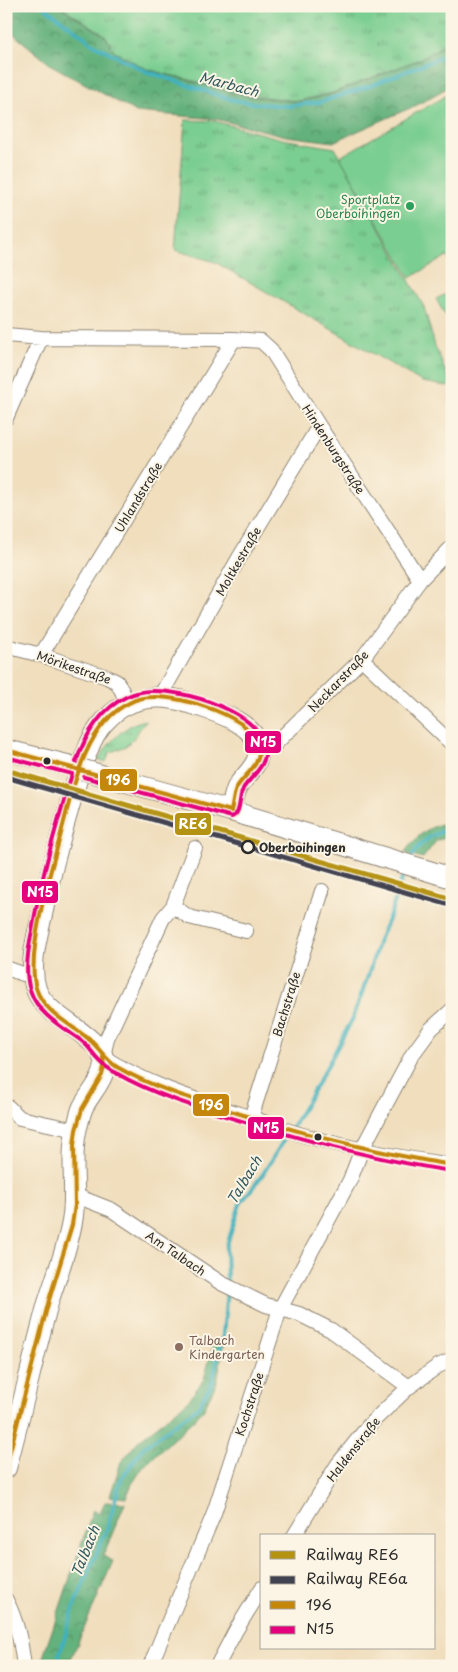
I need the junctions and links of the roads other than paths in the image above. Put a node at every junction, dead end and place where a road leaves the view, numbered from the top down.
1 (6, 335) edge
2 (41, 338) junction
3 (234, 339) junction
4 (6, 418) edge
5 (319, 426) junction
6 (452, 547) edge
7 (420, 580) junction
8 (6, 646) edge
9 (41, 655) junction
10 (362, 659) junction
11 (159, 698) junction
12 (127, 704) junction
13 (452, 744) edge
14 (6, 750) edge
15 (259, 750) junction
16 (231, 811) junction
17 (195, 848) dead end
18 (452, 878) edge
19 (322, 890) dead end
20 (173, 906) junction
21 (246, 931) dead end
22 (6, 968) edge
23 (34, 973) junction
24 (452, 1010) edge
25 (103, 1057) junction
26 (8, 1107) dead end
27 (251, 1118) junction
28 (76, 1130) junction
29 (362, 1150) junction
30 (452, 1165) edge
31 (74, 1195) junction
32 (280, 1309) junction
33 (452, 1360) edge
34 (409, 1387) junction
35 (6, 1468) edge
36 (295, 1534) edge
37 (260, 1591) edge
38 (6, 1600) edge
39 (24, 1666) edge
40 (150, 1666) edge
41 (217, 1666) edge

1 - 2 street, Hindenburgstraße
2 - 3 street, Hindenburgstraße
2 - 4 street
3 - 5 street, Hindenburgstraße
3 - 9 street, Uhlandstraße
5 - 7 street, Hindenburgstraße
5 - 11 street, Moltkestraße
6 - 7 street, Neckarstraße
7 - 10 street, Neckarstraße
8 - 9 street, Mörikestraße
9 - 12 street, Mörikestraße
10 - 13 street
10 - 15 street, Neckarstraße
11 - 12 street
11 - 15 street
12 - 23 street
14 - 16 street, bridge
15 - 16 street
16 - 18 street
17 - 20 street
19 - 27 street, Bachstraße
20 - 21 street
20 - 25 street
22 - 23 street
23 - 25 street
24 - 29 street, Kochstraße
25 - 27 street
25 - 28 street
26 - 28 street
27 - 29 street
28 - 31 street
29 - 30 street
29 - 32 street, Kochstraße
31 - 32 street, Am Talbach
31 - 35 street
32 - 34 street, Am Talbach
32 - 40 street, Kochstraße
33 - 34 street, Haldenstraße
34 - 36 street, Haldenstraße
37 - 41 street
38 - 39 street

